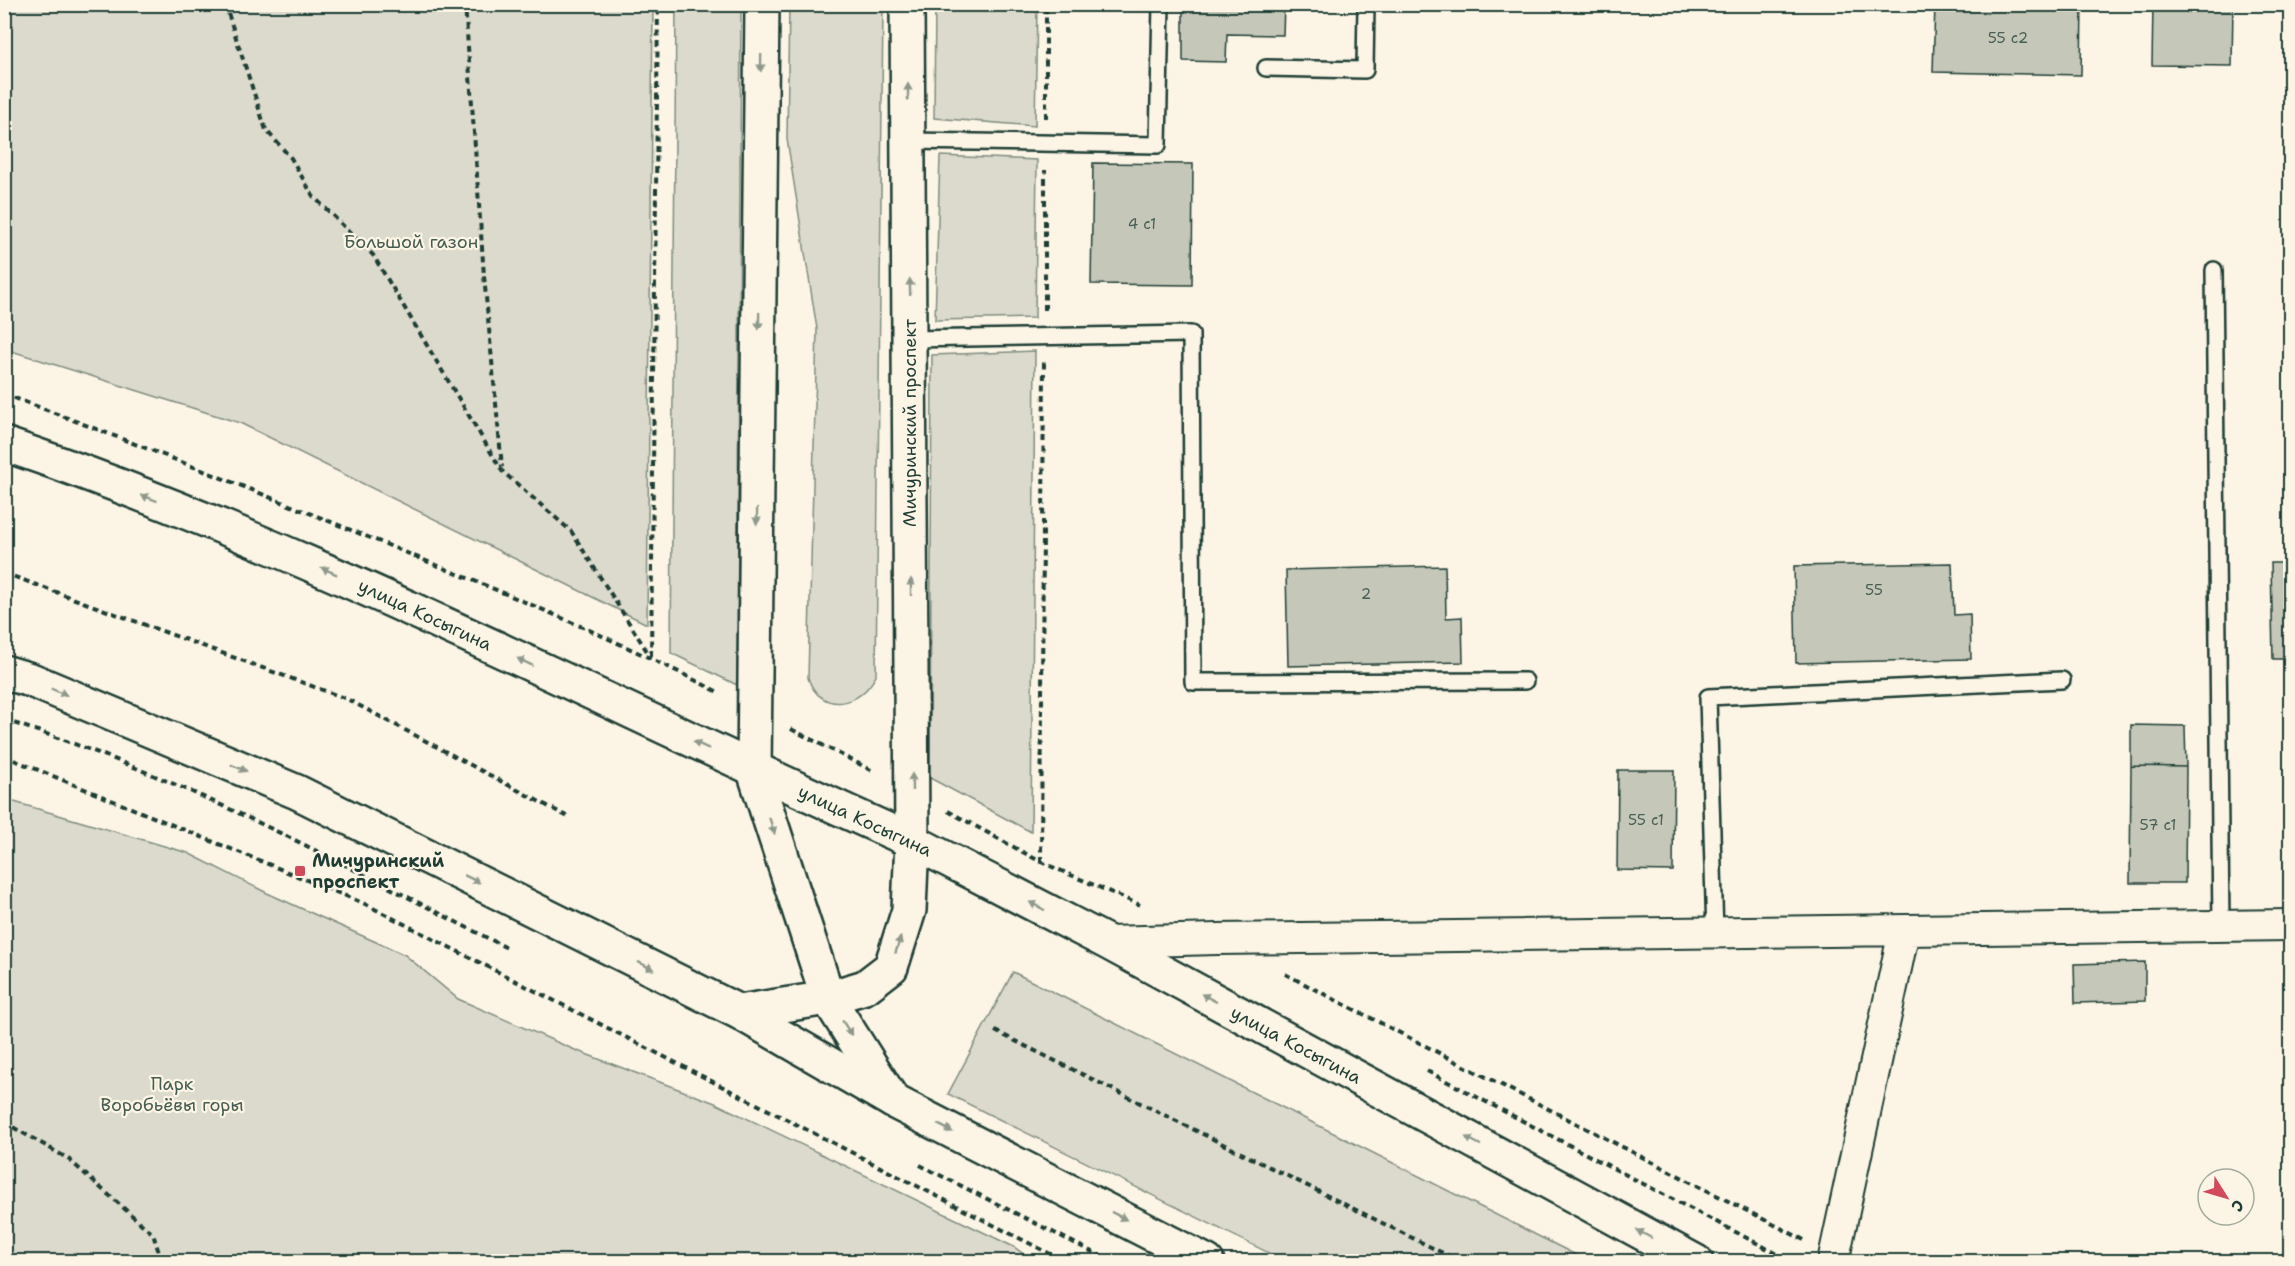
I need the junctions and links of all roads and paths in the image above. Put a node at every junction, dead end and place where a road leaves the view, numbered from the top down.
1 (225, 4) edge
2 (465, 4) edge
3 (658, 4) edge
4 (762, 4) edge
5 (907, 4) edge
6 (1046, 4) edge
7 (1161, 4) edge
8 (1366, 4) edge
9 (1266, 68) dead end
10 (908, 141) junction
11 (1045, 143) junction
12 (2214, 270) dead end
13 (1044, 336) junction
14 (910, 339) junction
15 (4, 394) edge
16 (4, 444) edge
17 (502, 471) junction
18 (4, 573) edge
19 (651, 656) junction
20 (4, 672) edge
21 (2062, 680) dead end
22 (1525, 681) dead end
23 (755, 711) junction
24 (4, 720) edge
25 (4, 756) edge
26 (754, 771) junction
27 (912, 790) junction
28 (570, 818) dead end
29 (912, 841) junction
30 (1041, 862) junction
31 (1143, 906) dead end
32 (2290, 925) edge
33 (2221, 926) junction
34 (1904, 931) junction
35 (1715, 934) junction
36 (1107, 942) junction
37 (507, 948) dead end
38 (1281, 971) dead end
39 (828, 998) junction
40 (739, 1012) junction
41 (995, 1031) dead end
42 (1426, 1071) dead end
43 (893, 1101) junction
44 (4, 1122) edge
45 (920, 1165) dead end
46 (4, 1256) edge
47 (1833, 1258) edge
48 (24, 1262) edge
49 (162, 1262) edge
50 (1066, 1262) edge
51 (1112, 1262) edge
52 (1207, 1262) edge
53 (1461, 1262) edge
54 (1696, 1262) edge
55 (1793, 1262) edge

1 - 17 path
2 - 17 path
3 - 19 path
4 -> 23 main road
10 -> 5 main road, Мичуринский проспект
6 - 11 path
7 - 11 lane
8 - 9 lane
10 - 11 lane
14 -> 10 main road, Мичуринский проспект
11 - 13 path
12 - 33 lane
13 - 14 lane
13 - 22 lane
13 - 30 path
27 -> 14 main road, Мичуринский проспект
15 - 19 path
26 -> 16 main road, улица Косыгина
17 - 19 path
18 - 28 path
19 - 23 path
20 -> 40 main road
21 - 35 lane
23 - 26 main road
23 - 27 path
24 - 37 path
25 - 50 path
26 - 29 main road, улица Косыгина
26 -> 39 main road
27 - 29 main road, Мичуринский проспект
27 - 30 path
36 -> 29 main road, улица Косыгина
39 -> 29 main road, Мичуринский проспект
30 - 31 path
32 - 33 street
33 - 34 street
34 - 35 street
34 - 47 street
35 - 36 street
54 -> 36 main road, улица Косыгина
38 - 47 path
39 - 40 main road, Мичуринский проспект
39 -> 43 main road
40 - 43 main road
41 - 53 path
42 - 55 path
43 -> 52 main road
44 - 49 path
45 - 51 path
46 - 48 path

